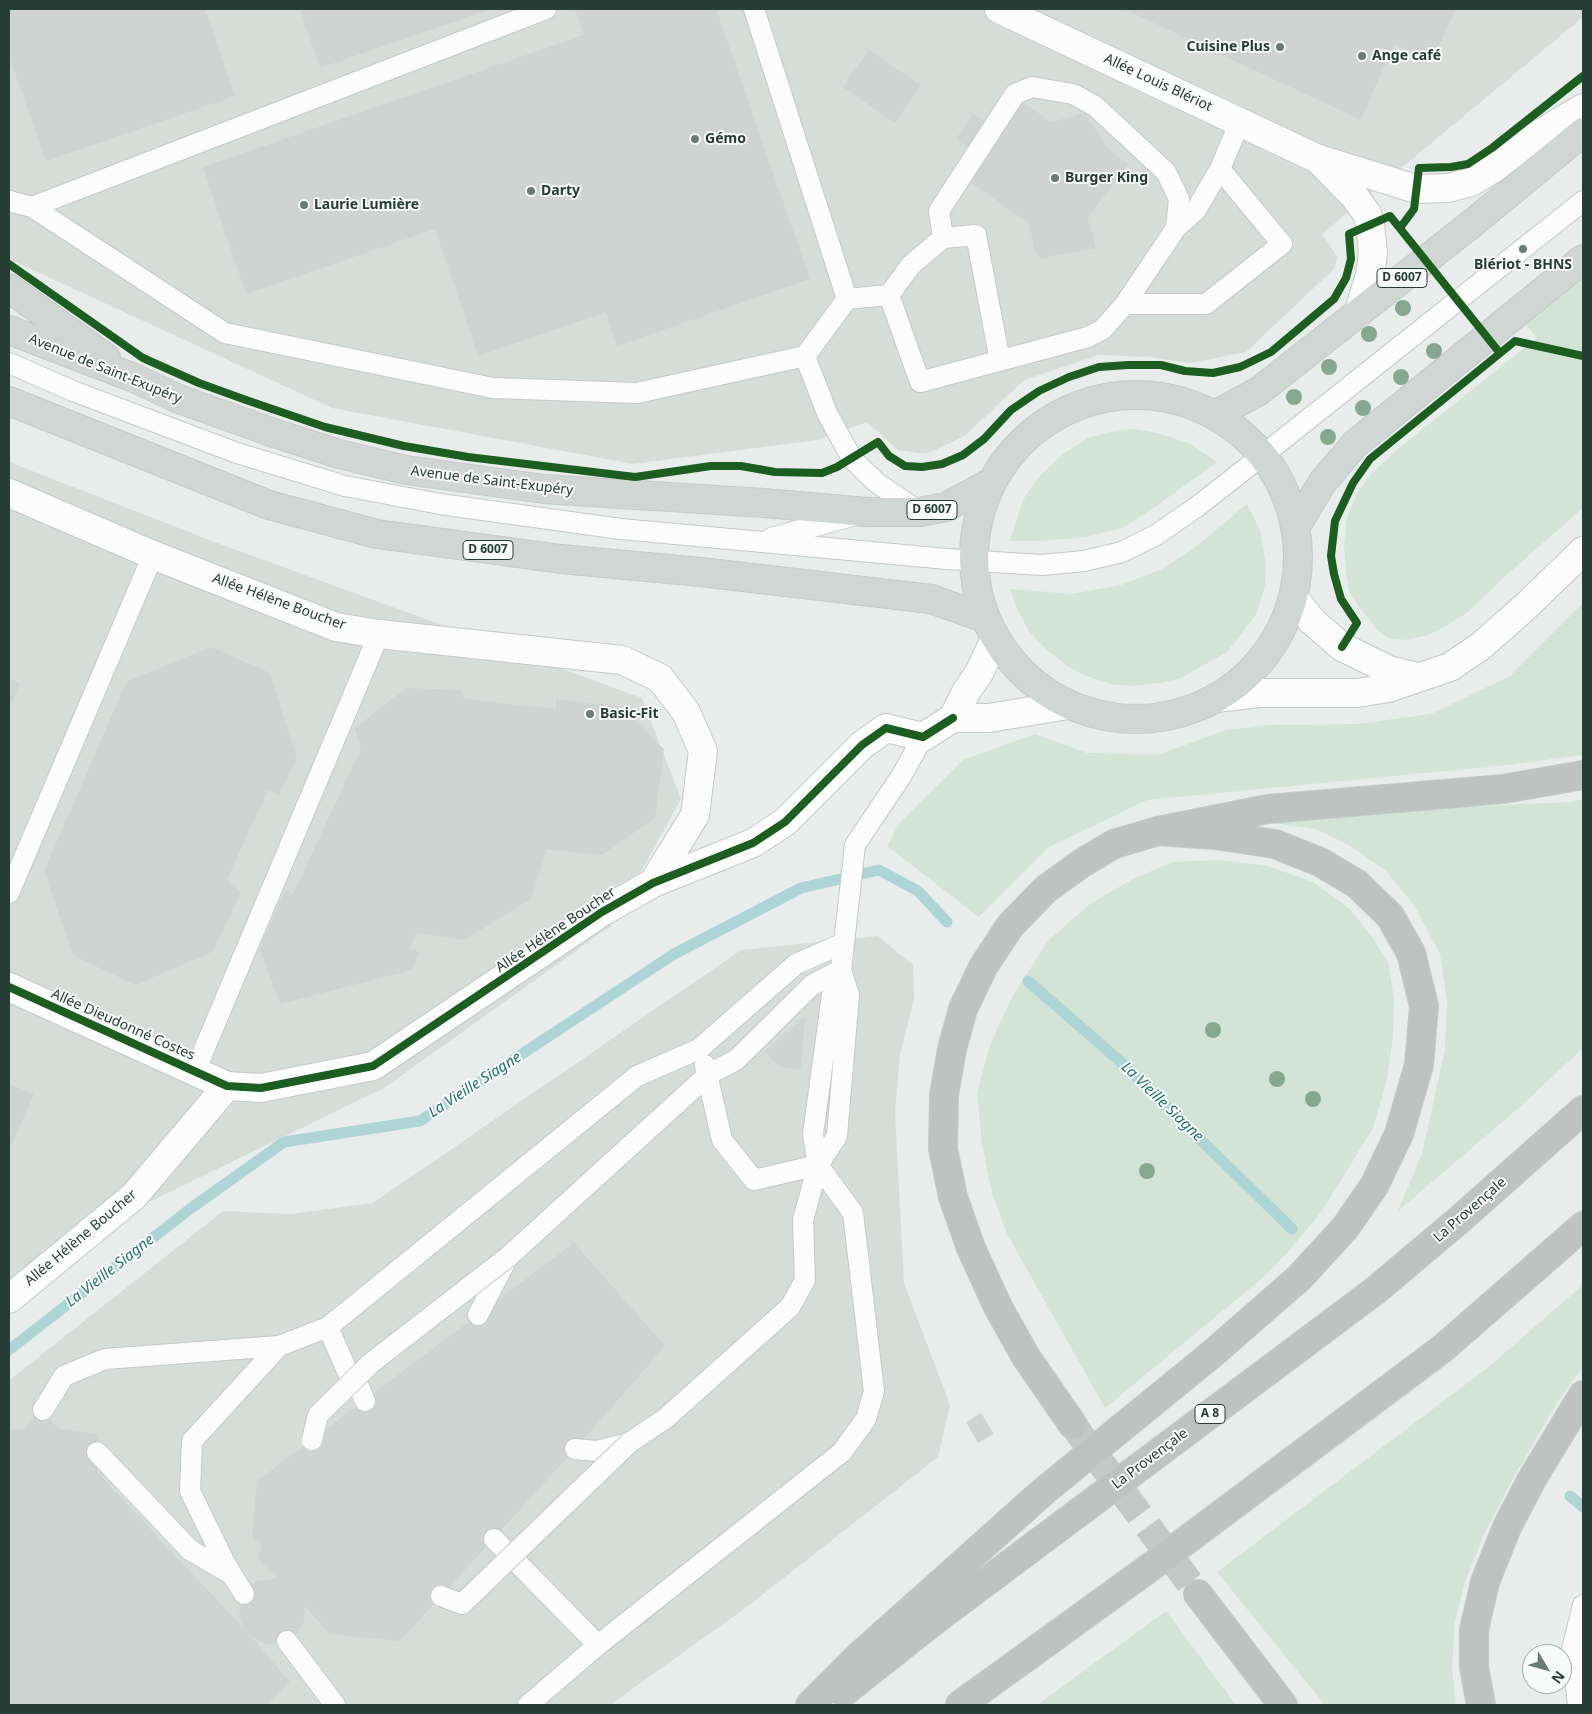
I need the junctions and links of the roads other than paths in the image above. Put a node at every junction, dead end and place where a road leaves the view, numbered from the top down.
1 (546, 9) edge
2 (754, 9) edge
3 (1000, 9) edge
4 (1583, 108) edge
5 (1240, 122) junction
6 (1583, 132) edge
7 (1316, 158) junction
8 (1220, 169) junction
9 (9, 201) edge
10 (1583, 201) edge
11 (32, 207) junction
12 (1176, 228) junction
13 (943, 238) junction
14 (1583, 259) edge
15 (9, 288) edge
16 (890, 295) junction
17 (846, 299) junction
18 (1125, 304) junction
19 (1358, 314) junction
20 (9, 330) edge
21 (806, 356) junction
22 (1000, 361) junction
23 (9, 363) edge
24 (134, 378) junction
25 (9, 401) edge
26 (1215, 415) junction
27 (1262, 455) junction
28 (992, 482) junction
29 (9, 492) edge
30 (866, 512) junction
31 (920, 512) junction
32 (1295, 528) junction
33 (757, 542) junction
34 (1583, 551) edge
35 (153, 555) junction
36 (972, 561) junction
37 (1294, 598) junction
38 (990, 628) junction
39 (379, 634) junction
40 (1418, 677) junction
41 (1216, 698) junction
42 (1068, 705) junction
43 (953, 718) junction
44 (923, 738) junction
45 (1583, 775) edge
46 (1158, 831) junction
47 (653, 883) junction
48 (9, 893) edge
49 (844, 943) junction
50 (840, 970) junction
51 (9, 987) edge
52 (699, 1049) junction
53 (195, 1071) junction
54 (709, 1074) junction
55 (227, 1086) junction
56 (1583, 1110) edge
57 (818, 1165) junction
58 (1583, 1226) edge
59 (508, 1257) junction
60 (9, 1299) edge
61 (478, 1315) dead end
62 (328, 1327) junction
63 (279, 1346) junction
64 (1583, 1395) edge
65 (364, 1401) dead end
66 (43, 1410) dead end
67 (1073, 1425) tunnel mouth
68 (312, 1440) dead end
69 (629, 1443) junction
70 (575, 1449) dead end
71 (97, 1452) dead end
72 (494, 1538) dead end
73 (232, 1574) junction
74 (244, 1594) dead end
75 (1198, 1594) tunnel mouth
76 (441, 1596) dead end
77 (1583, 1606) edge
78 (287, 1641) dead end
79 (598, 1646) junction
80 (335, 1705) edge
81 (528, 1705) edge
82 (810, 1705) edge
83 (827, 1705) edge
84 (960, 1705) edge
85 (1283, 1705) edge
86 (1481, 1705) edge
87 (1578, 1705) edge

1 - 11 lane
2 - 17 lane
3 - 5 street, Allée Louis Blériot
4 - 7 street
5 - 7 street, Allée Louis Blériot
5 - 8 lane
6 - 19 main road, D 6007
7 - 19 street
8 - 12 lane
8 - 18 lane
9 - 11 lane
10 - 27 lane
11 - 21 lane
12 - 13 lane
12 - 18 lane
13 - 16 lane
13 - 22 lane
14 - 32 main road
15 - 24 main road
16 - 17 lane
16 - 22 lane
17 - 21 lane
18 - 22 lane
19 - 26 main road, D 6007
20 - 24 main road, Avenue de Saint-Exupéry / D 6007
21 - 31 lane
23 - 33 lane
24 - 30 main road, Avenue de Saint-Exupéry / D 6007
25 - 38 main road, D 6007
26 - 27 main road
26 - 28 main road
27 - 32 main road
27 - 36 lane
28 - 31 main road, Avenue de Saint-Exupéry / D 6007
28 - 36 main road
29 - 35 street, Allée Hélène Boucher
30 - 31 main road, Avenue de Saint-Exupéry / D 6007
30 - 33 lane
32 - 37 main road
33 - 36 lane
34 - 40 street
35 - 39 street, Allée Hélène Boucher
35 - 48 lane
36 - 38 main road
37 - 40 street
37 - 41 main road
38 - 42 main road
38 - 43 street
39 - 47 street, Allée Hélène Boucher
39 - 53 lane
40 - 41 street
41 - 42 main road
42 - 43 street
43 - 44 street
44 - 47 street, Allée Hélène Boucher
44 - 49 lane
45 - 46 highway
46 - 67 highway
46 - 82 highway
47 - 55 street, Allée Hélène Boucher
49 - 50 lane
49 - 52 lane
50 - 54 lane
50 - 57 lane
51 - 53 street, Allée Dieudonné Costes
52 - 54 lane
52 - 62 lane
53 - 55 street, Allée Dieudonné Costes
54 - 57 lane
54 - 59 lane
55 - 60 street, Allée Hélène Boucher
56 - 83 highway, La Provençale / A 8
57 - 69 lane
57 - 79 lane
58 - 84 highway
59 - 61 lane
59 - 68 lane, bridge
62 - 63 lane
62 - 65 lane
63 - 66 lane
63 - 73 lane
64 - 86 highway
69 - 70 lane
69 - 76 lane, bridge
71 - 73 lane
72 - 79 lane
73 - 74 lane
75 - 85 highway
77 - 87 lane
78 - 80 lane
79 - 81 lane

